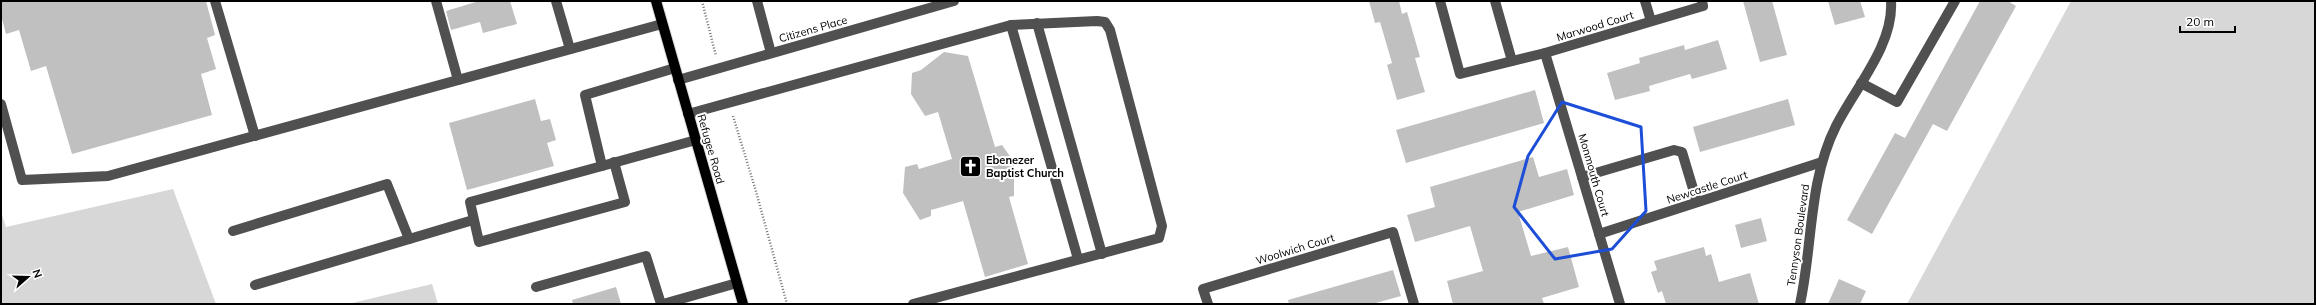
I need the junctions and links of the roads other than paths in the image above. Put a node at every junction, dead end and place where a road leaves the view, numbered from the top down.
1 (215, 1) edge
2 (436, 1) edge
3 (556, 1) edge
4 (656, 1) edge
5 (757, 1) edge
6 (954, 1) edge
7 (1440, 1) edge
8 (1495, 1) edge
9 (1646, 1) edge
10 (1702, 1) edge
11 (1891, 1) edge
12 (1955, 1) edge
13 (935, 4) edge
14 (1651, 22) junction
15 (1037, 23) junction
16 (662, 24) junction
17 (1011, 25) junction
18 (570, 49) junction
19 (771, 53) junction
20 (1545, 53) junction
21 (1512, 61) junction
22 (675, 68) junction
23 (458, 80) junction
24 (678, 80) junction
25 (1861, 83) junction
26 (1, 104) edge
27 (688, 114) junction
28 (255, 136) junction
29 (696, 140) junction
30 (614, 162) junction
31 (1822, 162) junction
32 (602, 166) junction
33 (1582, 177) junction
34 (1697, 202) junction
35 (473, 220) junction
36 (233, 231) dead end
37 (1599, 234) junction
38 (409, 239) junction
39 (1102, 254) junction
40 (1078, 259) junction
41 (737, 283) junction
42 (255, 285) dead end
43 (536, 287) dead end
44 (662, 304) edge
45 (743, 304) edge
46 (913, 304) edge
47 (1208, 304) edge
48 (1414, 304) edge
49 (1620, 304) edge
50 (1800, 304) edge

1 - 28 street
2 - 23 street
3 - 18 street
4 - 16 main road, Refugee Road
5 - 19 street
6 - 13 street, Citizens Place
7 - 21 street, Marwood Court
8 - 21 street
9 - 14 street, Marwood Court
10 - 14 street, Marwood Court
11 - 25 street, Tennyson Boulevard
12 - 25 street
13 - 19 street, Citizens Place
14 - 20 street, Marwood Court
15 - 17 street
15 - 39 street
15 - 39 street
16 - 18 street
16 - 22 main road, Refugee Road
17 - 27 street
17 - 40 street
18 - 23 street
19 - 24 street, Citizens Place
20 - 21 street, Marwood Court
20 - 33 street, Monmouth Court
22 - 24 main road, Refugee Road
22 - 32 street
23 - 28 street
24 - 27 main road, Refugee Road
25 - 31 street, Tennyson Boulevard
26 - 28 street
27 - 29 main road, Refugee Road
29 - 30 street
29 - 41 main road, Refugee Road
30 - 32 street
30 - 35 street
31 - 34 street, Newcastle Court
31 - 50 street, Tennyson Boulevard
32 - 35 street
33 - 34 street
33 - 37 street, Monmouth Court
34 - 37 street, Newcastle Court
35 - 38 street
36 - 38 street
37 - 49 street, Monmouth Court
38 - 42 street
39 - 40 street
40 - 46 street
41 - 44 street
41 - 45 main road, Refugee Road
43 - 44 street
47 - 48 street, Woolwich Court

